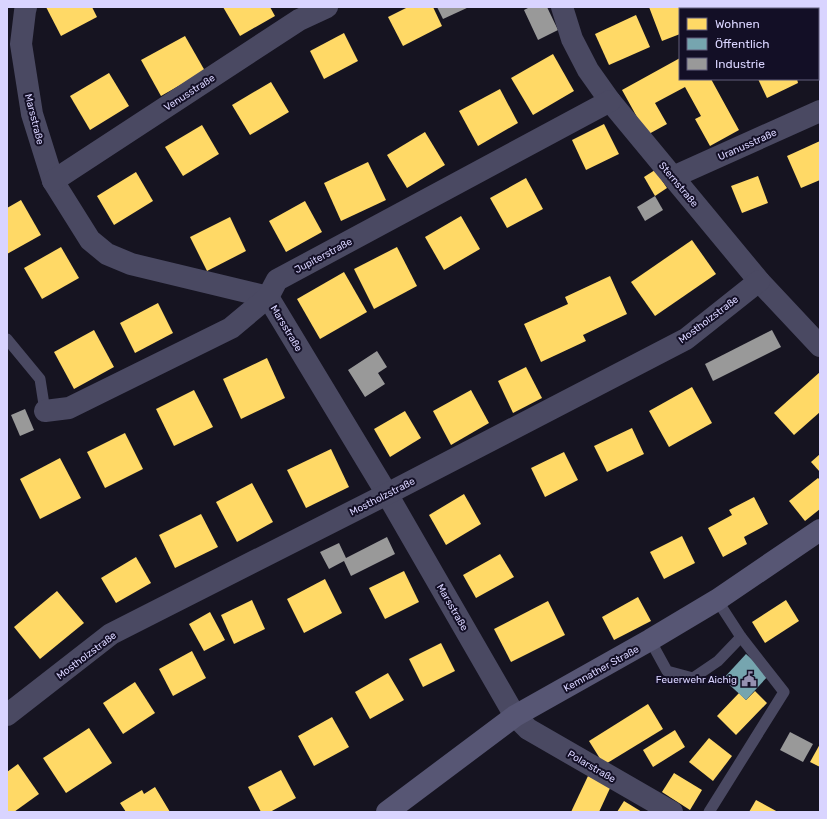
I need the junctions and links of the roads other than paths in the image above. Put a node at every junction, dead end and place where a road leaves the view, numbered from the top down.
1 (26, 7) edge
2 (327, 7) edge
3 (562, 7) edge
4 (610, 101) junction
5 (820, 111) edge
6 (673, 177) junction
7 (53, 181) junction
8 (759, 280) junction
9 (268, 297) junction
10 (7, 340) edge
11 (820, 346) edge
12 (44, 411) joint
13 (387, 494) junction
14 (820, 530) edge
15 (717, 600) junction
16 (741, 637) junction
17 (650, 640) junction
18 (7, 715) edge
19 (515, 716) junction
20 (387, 812) edge
21 (672, 812) edge
22 (709, 812) edge

1 - 7 street, Marsstraße
2 - 7 street, Venusstraße
3 - 4 street, Sternstraße
4 - 6 street, Sternstraße
4 - 9 street, Jupiterstraße
5 - 6 street, Uranusstraße
6 - 8 street, Sternstraße
7 - 9 street, Marsstraße
8 - 11 street, Sternstraße
8 - 13 street, Mostholzstraße
9 - 12 street, Jupiterstraße
9 - 13 street, Marsstraße
10 - 12 lane
13 - 18 street, Mostholzstraße
13 - 19 street, Marsstraße
14 - 15 main road, Kemnather Straße
15 - 16 lane
15 - 17 main road, Kemnather Straße
16 - 17 lane
16 - 22 lane
17 - 19 main road, Kemnather Straße
19 - 20 main road, Kemnather Straße
19 - 21 street, Polarstraße

